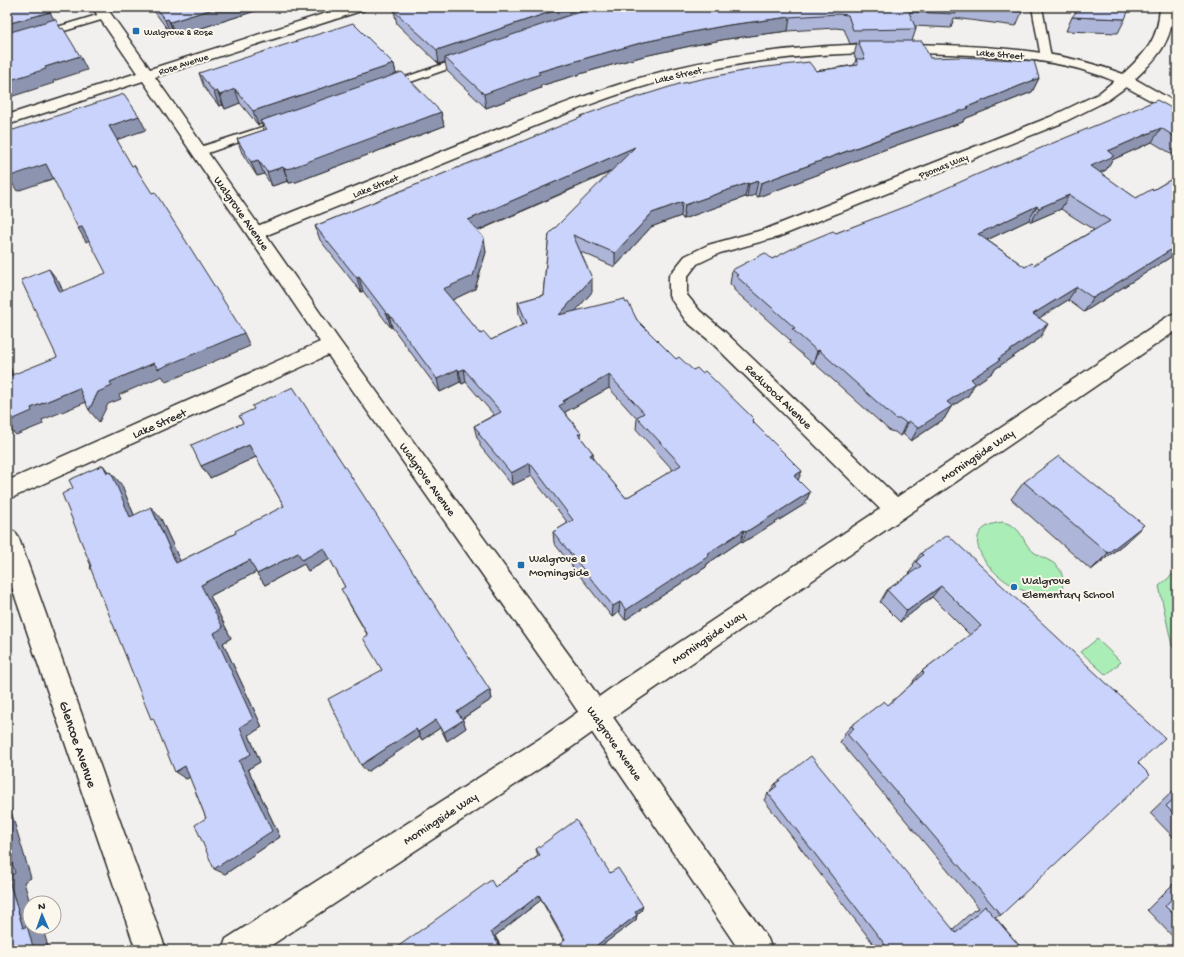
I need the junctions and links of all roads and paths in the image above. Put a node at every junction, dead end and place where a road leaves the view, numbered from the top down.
1 (359, 7) edge
2 (1037, 7) edge
3 (1167, 7) edge
4 (102, 10) edge
5 (7, 45) edge
6 (478, 55) edge
7 (1046, 58) junction
8 (146, 75) junction
9 (1124, 81) junction
10 (381, 89) edge
11 (1177, 109) edge
12 (7, 120) edge
13 (290, 120) edge
14 (198, 152) junction
15 (256, 233) junction
16 (678, 276) joint
17 (1177, 320) edge
18 (332, 345) junction
19 (7, 491) edge
20 (896, 510) junction
21 (7, 539) edge
22 (596, 714) junction
23 (151, 950) edge
24 (237, 950) edge
25 (757, 950) edge

1 - 8 street, Rose Avenue
2 - 7 lane
3 - 9 street, Psomas Way
4 - 5 lane
4 - 8 street, Walgrove Avenue
6 - 10 lane
7 - 9 street, Lake Street
7 - 15 street, Lake Street
8 - 12 street, Rose Avenue
8 - 14 street, Walgrove Avenue
9 - 11 street, Lake Street
9 - 16 street, Psomas Way
13 - 14 lane
14 - 15 street, Walgrove Avenue
15 - 18 street, Walgrove Avenue
16 - 20 street, Redwood Avenue
17 - 20 street, Morningside Way
18 - 19 street, Lake Street
18 - 22 street, Walgrove Avenue
20 - 22 street, Morningside Way
21 - 23 street, Glencoe Avenue
22 - 24 street, Morningside Way
22 - 25 street, Walgrove Avenue

